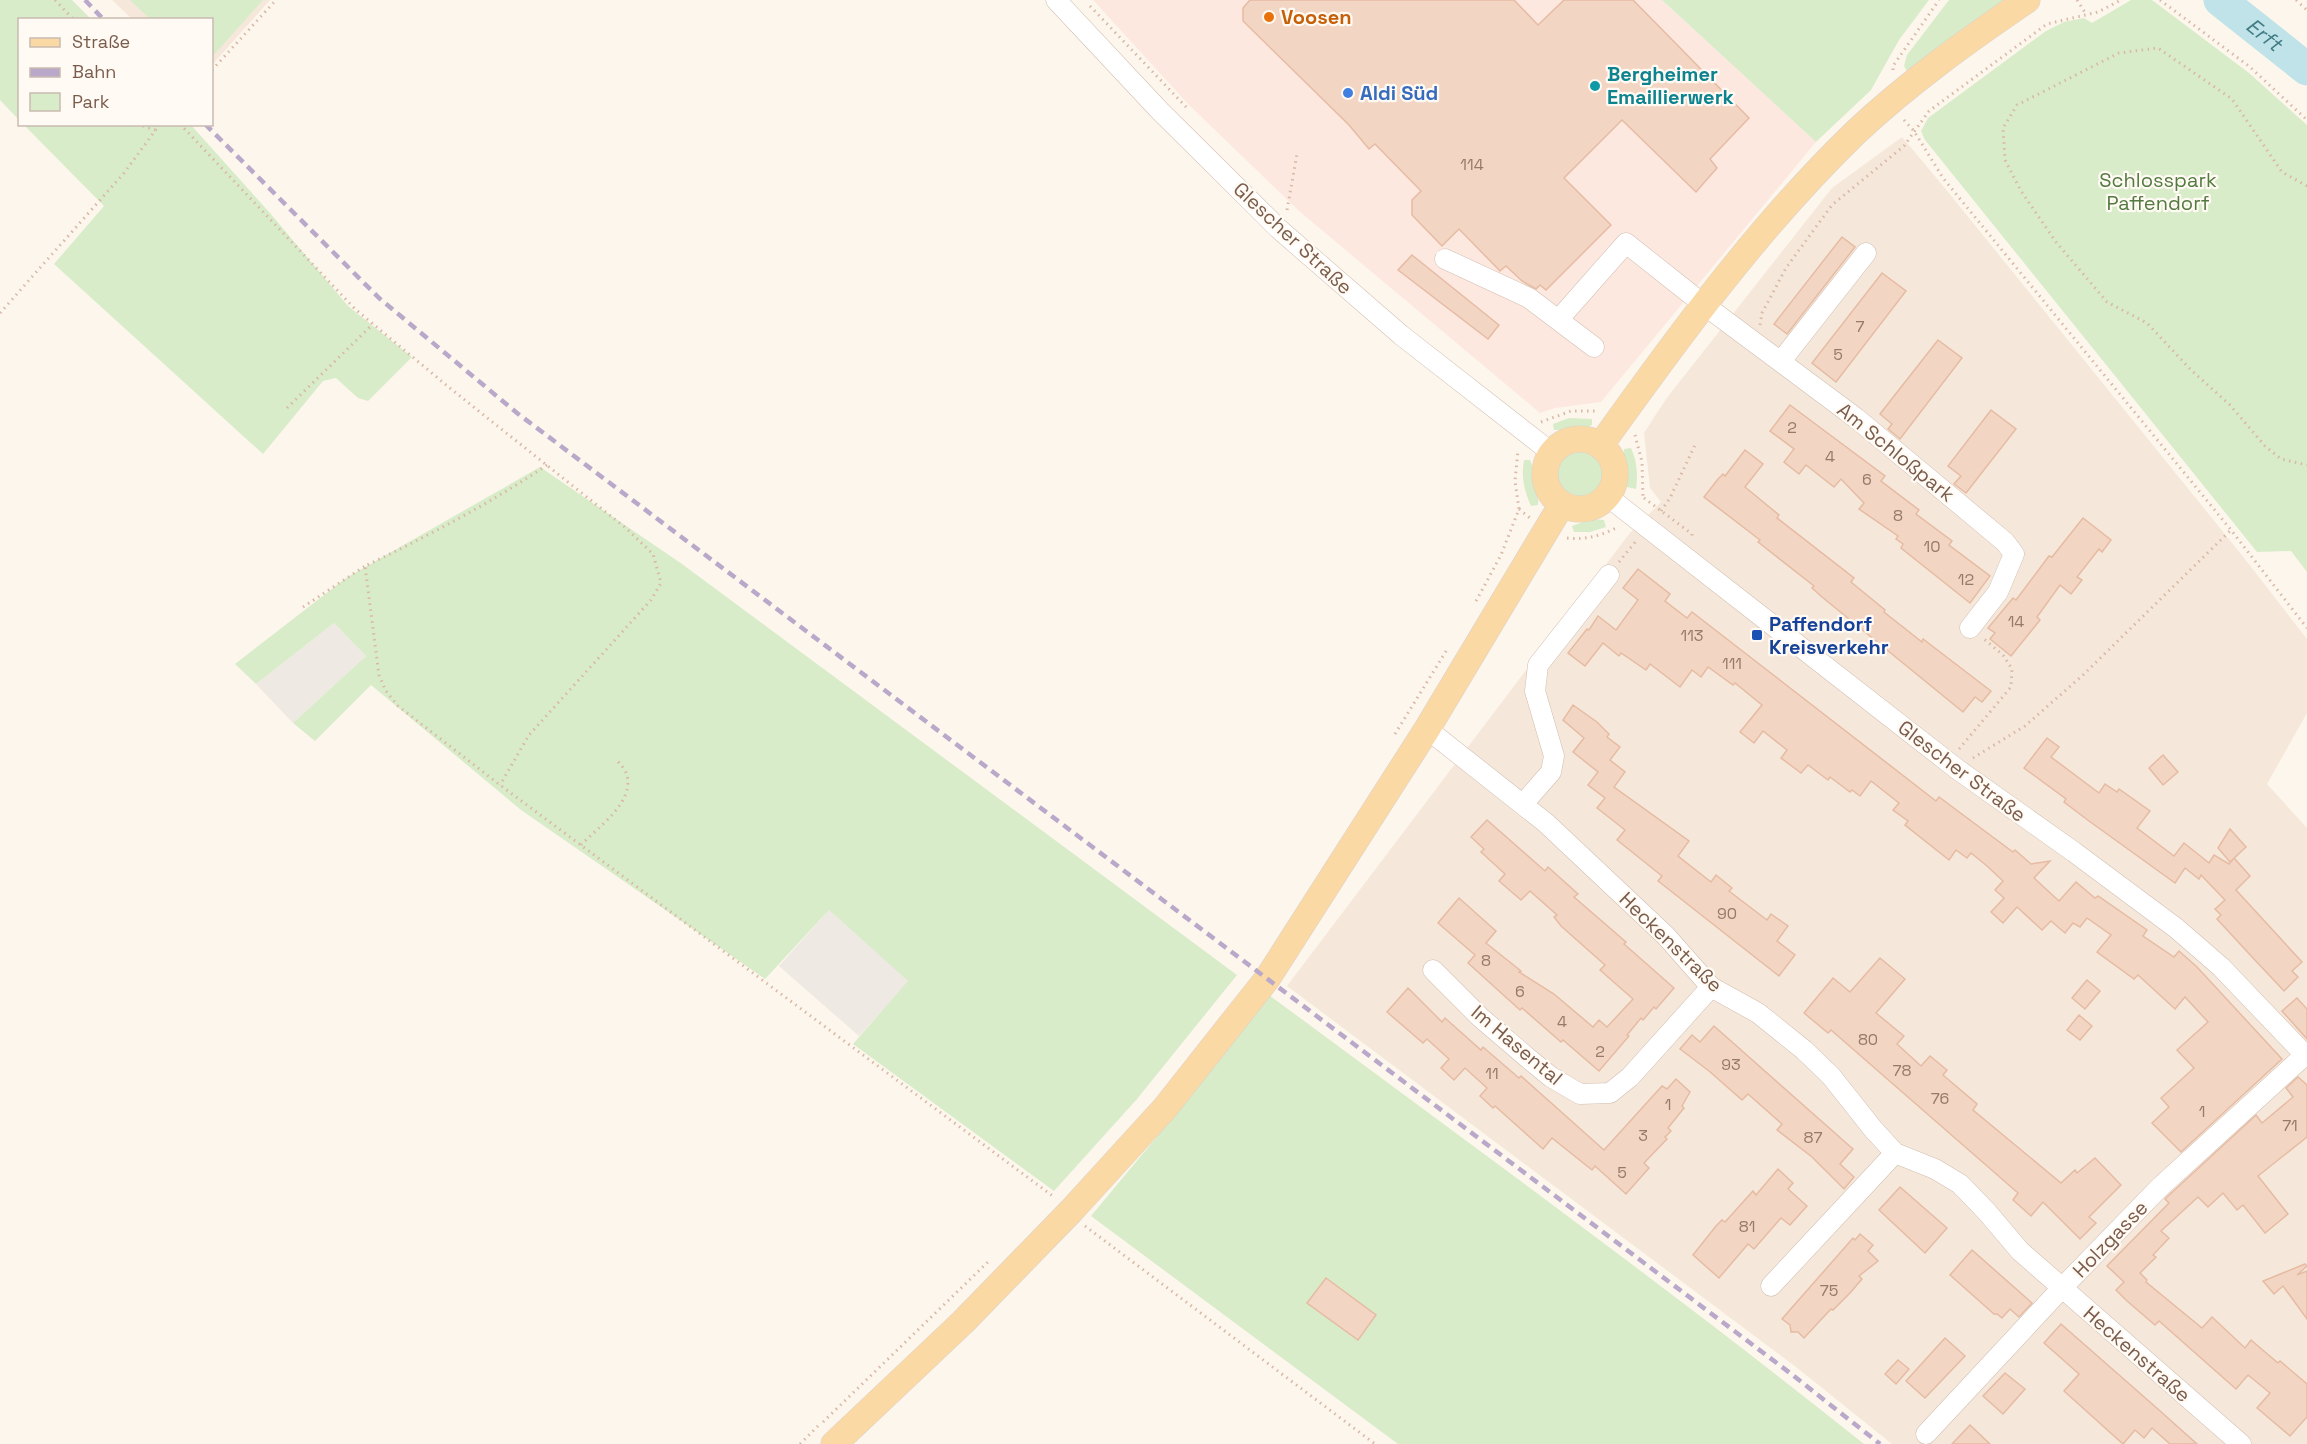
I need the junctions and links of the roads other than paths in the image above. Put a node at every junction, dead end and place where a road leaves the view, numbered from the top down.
1 (2027, 0) edge
2 (1065, 3) edge
3 (1866, 253) dead end
4 (1445, 259) dead end
5 (1703, 304) junction
6 (1559, 320) junction
7 (1594, 347) dead end
8 (1781, 361) junction
9 (1600, 446) junction
10 (1552, 453) junction
11 (1607, 496) junction
12 (1562, 504) junction
13 (1609, 575) road end
14 (1970, 628) road end
15 (1427, 729) junction
16 (1523, 804) junction
17 (1433, 970) dead end
18 (1711, 987) junction
19 (2306, 1056) edge
20 (1895, 1153) junction
21 (1771, 1286) dead end
22 (2061, 1289) junction
23 (1926, 1434) dead end
24 (834, 1444) edge
25 (2241, 1444) edge

1 - 5 main road
2 - 10 street, Glescher Straße
3 - 8 street
4 - 6 street
5 - 6 street, Am Schloßpark
5 - 8 street, Am Schloßpark
5 - 9 main road
6 - 7 street
8 - 14 street, Am Schloßpark
9 - 10 main road
9 - 11 main road
10 - 12 main road
11 - 12 main road
11 - 19 street, Glescher Straße
12 - 15 main road
13 - 16 street
15 - 16 street, Heckenstraße
15 - 24 main road
16 - 18 street, Heckenstraße
17 - 18 street, Im Hasental
18 - 20 street, Heckenstraße
19 - 22 street, Holzgasse
20 - 21 street
20 - 22 street, Heckenstraße
22 - 23 street, Holzgasse
22 - 25 street, Heckenstraße

